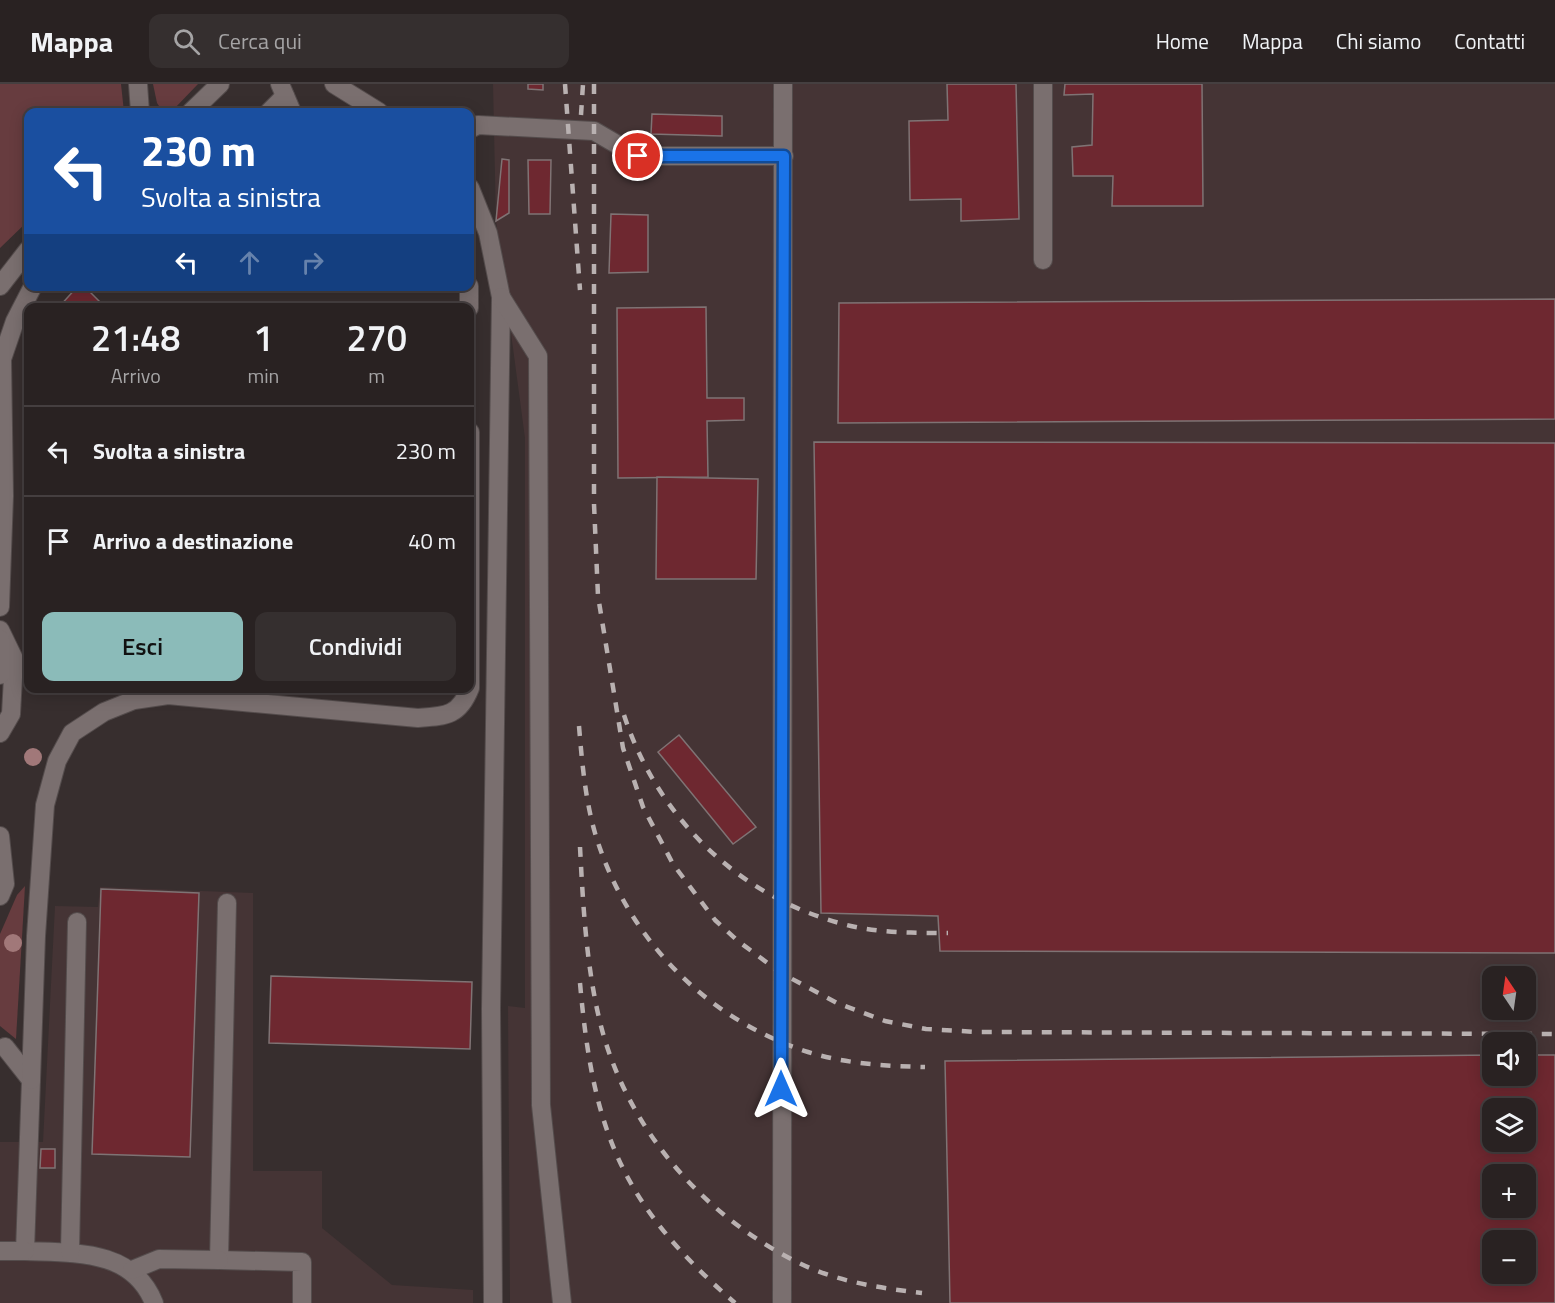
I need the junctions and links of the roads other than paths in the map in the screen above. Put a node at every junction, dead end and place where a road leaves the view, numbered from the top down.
1 (138, 84) edge
2 (220, 84) edge
3 (334, 84) edge
4 (783, 84) edge
5 (1043, 84) edge
6 (286, 98) edge
7 (140, 108) edge
8 (195, 108) edge
9 (274, 108) edge
10 (373, 108) edge
11 (474, 127) edge
12 (784, 156) junction
13 (474, 198) edge
14 (24, 255) edge
15 (1043, 260) dead end
16 (0, 286) edge
17 (501, 297) junction
18 (24, 304) edge
19 (0, 607) edge
20 (0, 630) edge
21 (0, 639) edge
22 (0, 675) edge
23 (468, 693) edge
24 (0, 733) edge
25 (0, 836) edge
26 (0, 896) edge
27 (227, 903) dead end
28 (77, 922) dead end
29 (2, 1044) edge
30 (32, 1080) junction
31 (0, 1251) edge
32 (25, 1251) junction
33 (70, 1252) junction
34 (219, 1260) junction
35 (132, 1270) junction
36 (154, 1303) edge
37 (302, 1303) edge
38 (493, 1303) edge
39 (562, 1303) edge
40 (782, 1303) edge

1 - 7 street
2 - 8 street
3 - 10 street
4 - 12 street
5 - 15 street
6 - 9 street
11 - 12 street
12 - 40 street
13 - 17 street
14 - 16 street
17 - 38 street
17 - 39 street
18 - 19 street
20 - 24 street
21 - 22 street
23 - 30 street
25 - 26 street
27 - 34 street
28 - 33 street
29 - 30 street
30 - 32 street
31 - 32 street
32 - 33 street
33 - 35 street
34 - 35 street
34 - 37 street
35 - 36 street

